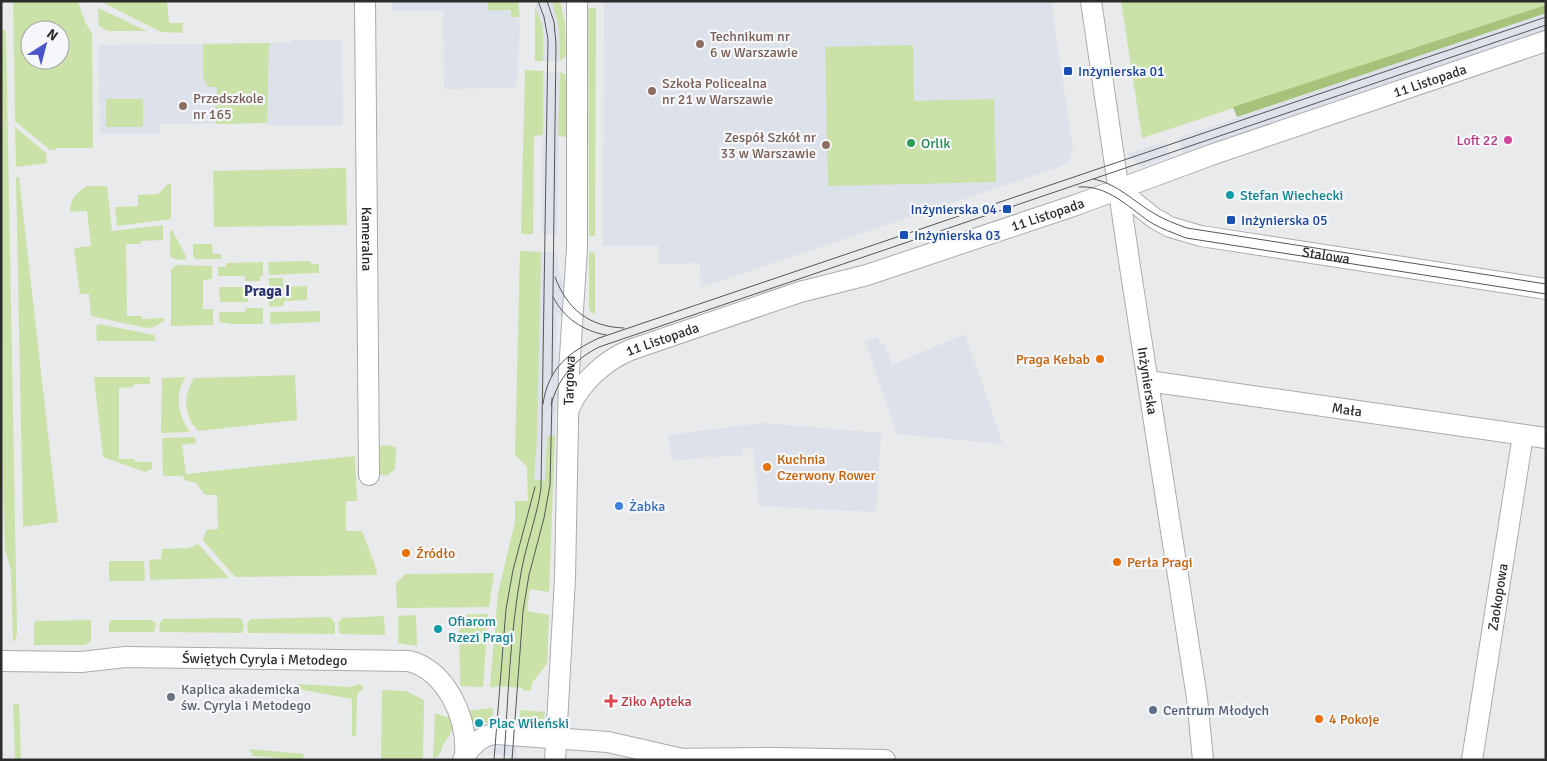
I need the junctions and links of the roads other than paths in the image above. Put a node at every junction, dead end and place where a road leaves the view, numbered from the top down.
1 (365, 1) edge
2 (576, 1) edge
3 (1091, 1) edge
4 (1546, 41) edge
5 (1119, 190) junction
6 (1546, 289) edge
7 (1148, 381) junction
8 (569, 409) junction
9 (1524, 435) junction
10 (1546, 438) edge
11 (369, 475) dead end
12 (1, 661) edge
13 (557, 738) junction
14 (464, 758) edge
15 (669, 759) edge
16 (555, 760) edge
17 (885, 760) edge
18 (1203, 760) edge
19 (1472, 760) edge

1 - 11 street, Kameralna
2 - 8 street, Targowa
3 - 5 street, Inżynierska
4 - 5 street, 11 Listopada
5 - 6 street, Stalowa
5 - 7 street, Inżynierska
5 - 8 street, 11 Listopada
7 - 9 street, Mała
7 - 18 street, Inżynierska
8 - 13 street, Targowa
9 - 10 street, Mała
9 - 19 street, Zaokopowa
12 - 14 street, Świętych Cyryla i Metodego
13 - 14 street
13 - 15 street
13 - 16 street, Targowa
15 - 17 street

